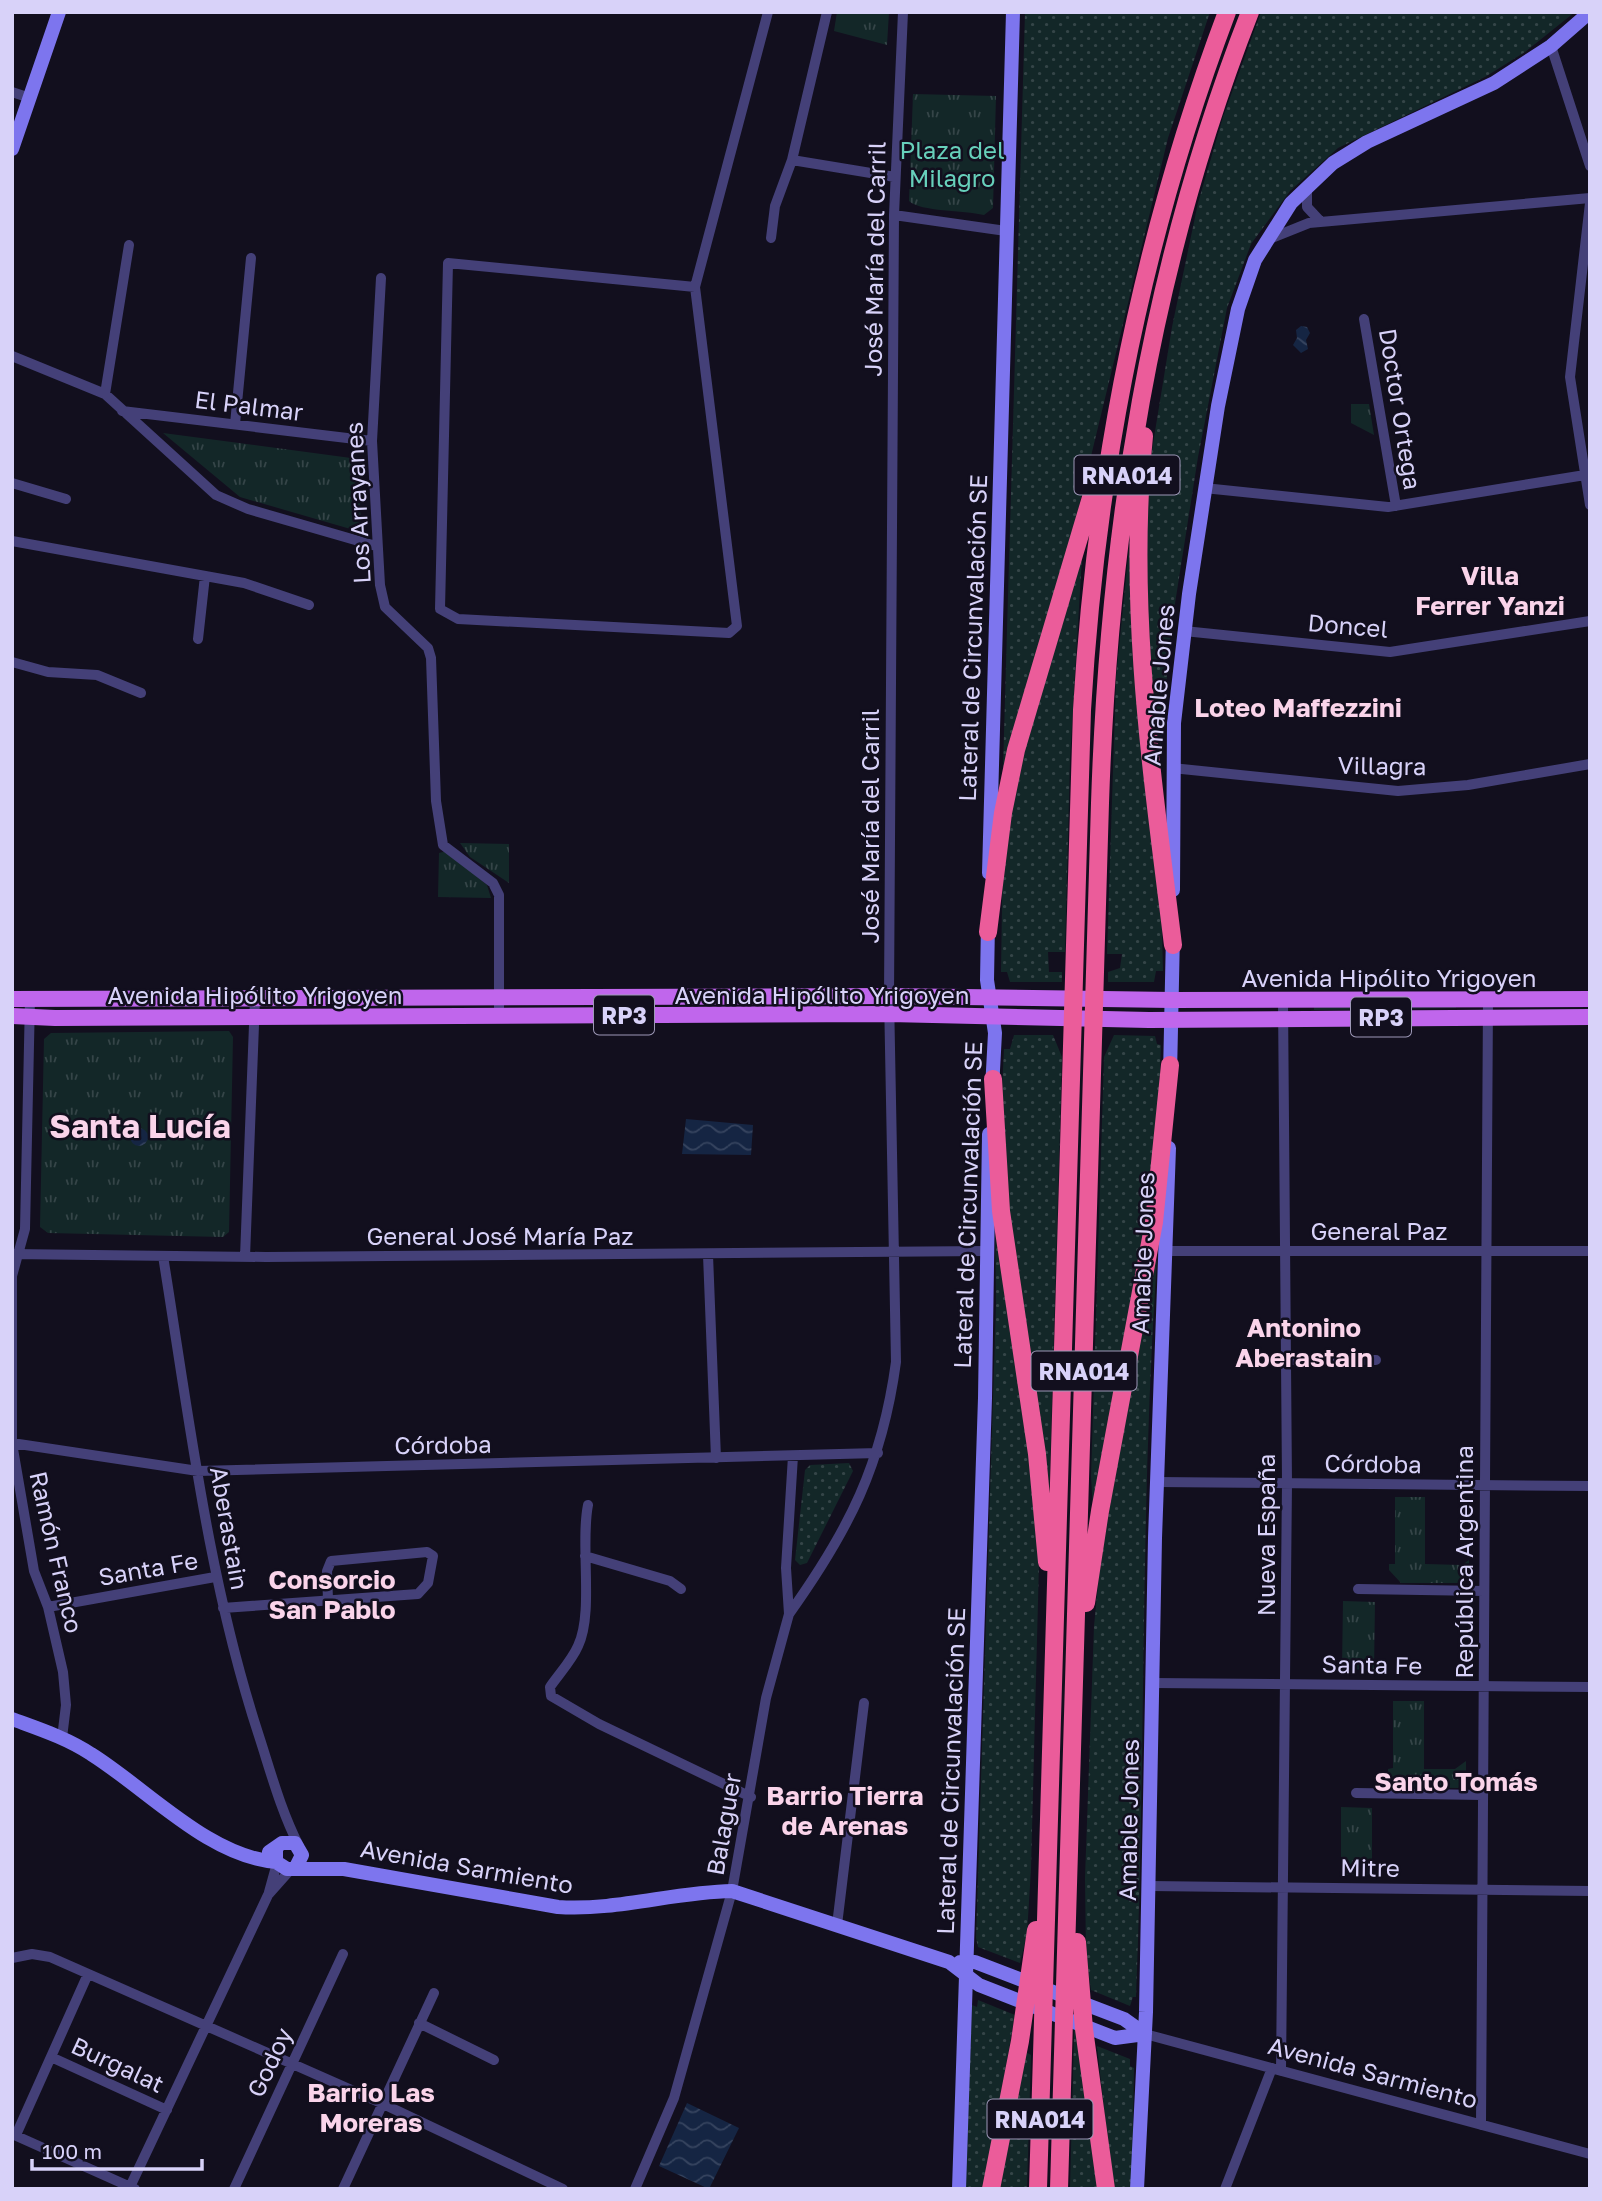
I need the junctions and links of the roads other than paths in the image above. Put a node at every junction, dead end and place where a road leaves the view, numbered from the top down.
1 (59, 12) edge
2 (768, 12) edge
3 (827, 12) edge
4 (903, 12) edge
5 (1013, 12) edge
6 (1225, 12) edge
7 (1250, 12) edge
8 (1590, 12) edge
9 (1551, 46) junction
10 (12, 92) edge
11 (30, 98) junction
12 (12, 149) edge
13 (792, 160) junction
14 (1590, 166) edge
15 (895, 177) junction
16 (1307, 187) junction
17 (1590, 198) edge
18 (1590, 203) edge
19 (894, 215) junction
20 (1321, 222) junction
21 (1006, 231) junction
22 (771, 239) dead end
23 (1265, 241) junction
24 (129, 245) dead end
25 (251, 258) dead end
26 (381, 278) dead end
27 (695, 287) junction
28 (1160, 305) junction
29 (1364, 319) dead end
30 (12, 356) edge
31 (1126, 362) junction
32 (105, 394) junction
33 (121, 411) junction
34 (234, 424) junction
35 (372, 441) junction
36 (1585, 475) junction
37 (12, 484) edge
38 (1204, 488) junction
39 (66, 499) dead end
40 (1590, 505) edge
41 (1396, 506) junction
42 (12, 541) edge
43 (376, 546) junction
44 (205, 576) junction
45 (309, 605) dead end
46 (1590, 621) edge
47 (1184, 631) junction
48 (198, 639) dead end
49 (12, 662) edge
50 (141, 693) dead end
51 (1590, 764) edge
52 (1172, 768) junction
53 (988, 932) junction
54 (1173, 945) junction
55 (889, 996) junction
56 (990, 997) junction
57 (499, 998) junction
58 (12, 999) edge
59 (30, 999) junction
60 (255, 999) junction
61 (1590, 999) edge
62 (1172, 1000) junction
63 (1283, 1000) junction
64 (1488, 1000) junction
65 (890, 1014) junction
66 (12, 1016) edge
67 (255, 1016) junction
68 (499, 1016) junction
69 (1284, 1017) junction
70 (1488, 1017) junction
71 (1590, 1017) edge
72 (31, 1018) junction
73 (993, 1018) junction
74 (1171, 1018) junction
75 (1170, 1065) junction
76 (993, 1079) junction
77 (894, 1250) junction
78 (987, 1251) junction
79 (1167, 1251) junction
80 (1285, 1251) junction
81 (1486, 1251) junction
82 (1590, 1251) edge
83 (16, 1254) edge
84 (708, 1255) junction
85 (163, 1256) junction
86 (245, 1256) junction
87 (1286, 1360) junction
88 (1376, 1360) dead end
89 (12, 1443) edge
90 (877, 1453) junction
91 (793, 1455) junction
92 (716, 1458) junction
93 (198, 1471) junction
94 (1157, 1482) junction
95 (1287, 1483) junction
96 (1485, 1485) junction
97 (1590, 1486) edge
98 (588, 1505) dead end
99 (585, 1556) junction
100 (215, 1577) junction
101 (681, 1589) dead end
102 (1357, 1589) dead end
103 (1484, 1591) junction
104 (328, 1600) junction
105 (48, 1607) junction
106 (223, 1608) junction
107 (789, 1614) junction
108 (1054, 1658) junction
109 (1153, 1683) junction
110 (1285, 1685) junction
111 (1074, 1686) junction
112 (1483, 1686) junction
113 (1590, 1687) edge
114 (864, 1703) dead end
115 (12, 1719) edge
116 (62, 1738) junction
117 (1356, 1793) dead end
118 (1483, 1795) junction
119 (751, 1797) junction
120 (280, 1803) junction
121 (300, 1847) junction
122 (277, 1855) junction
123 (294, 1868) junction
124 (344, 1869) junction
125 (1150, 1886) junction
126 (1283, 1887) junction
127 (1482, 1889) junction
128 (732, 1891) junction
129 (1590, 1891) edge
130 (268, 1895) junction
131 (837, 1924) junction
132 (1041, 1939) junction
133 (1072, 1950) junction
134 (343, 1954) dead end
135 (12, 1958) edge
136 (967, 1961) junction
137 (949, 1962) junction
138 (88, 1974) junction
139 (967, 1977) junction
140 (433, 1993) dead end
141 (419, 2023) junction
142 (205, 2024) junction
143 (1145, 2034) junction
144 (51, 2057) junction
145 (494, 2060) dead end
146 (292, 2063) junction
147 (1277, 2069) junction
148 (381, 2103) junction
149 (167, 2110) junction
150 (1480, 2125) junction
151 (14, 2134) edge
152 (1590, 2154) edge
153 (132, 2188) edge
154 (344, 2188) edge
155 (234, 2189) edge
156 (563, 2189) edge
157 (635, 2189) edge
158 (959, 2189) edge
159 (991, 2189) edge
160 (1038, 2189) edge
161 (1059, 2189) edge
162 (1106, 2189) edge
163 (1138, 2189) edge
164 (1225, 2189) edge

1 - 11 street
2 - 27 street
3 - 13 street
4 - 15 street, José María del Carril
5 - 21 street, Lateral de Circunvalación SE
6 - 31 highway, RNA014
7 - 28 highway, RNA014
8 - 9 street
9 - 14 street
9 - 16 street, Amable Jones
10 - 11 street
11 - 12 street
13 - 15 street
13 - 22 street
15 - 19 street, José María del Carril
16 - 20 street
16 - 23 street, Amable Jones
17 - 20 street
18 - 36 street
19 - 21 street
19 - 55 street, José María del Carril
20 - 23 street
21 - 53 street, Lateral de Circunvalación SE
23 - 38 street, Amable Jones
24 - 32 street
25 - 34 street
26 - 35 street, Los Arrayanes
27 - 27 street
28 - 54 highway
28 - 111 highway, RNA014
29 - 41 street, Doctor Ortega
30 - 32 street
31 - 53 highway
31 - 108 highway, RNA014
32 - 33 street
33 - 34 street, El Palmar
33 - 43 street
34 - 35 street, El Palmar
35 - 43 street, Los Arrayanes
36 - 40 street
36 - 41 street
37 - 39 street
38 - 41 street
38 - 47 street, Amable Jones
42 - 44 street
43 - 57 street, Los Arrayanes
44 - 45 street
44 - 48 street
46 - 47 street, Doncel
47 - 52 street, Amable Jones
49 - 50 street
51 - 52 street, Villagra
52 - 54 street, Amable Jones
53 - 56 street, Lateral de Circunvalación SE
54 - 62 street, Amable Jones
55 - 56 main road, Avenida Hipólito Yrigoyen / RP3
55 - 57 main road, Avenida Hipólito Yrigoyen / RP3
55 - 65 street, José María del Carril
56 - 62 main road, Avenida Hipólito Yrigoyen / RP3
56 - 73 street, Lateral de Circunvalación SE
57 - 60 main road, Avenida Hipólito Yrigoyen / RP3
57 - 68 street, Los Arrayanes
58 - 59 main road, Avenida Hipólito Yrigoyen / RP3
59 - 60 main road, Avenida Hipólito Yrigoyen / RP3
59 - 72 street, Ramón Franco
60 - 67 street
61 - 64 main road, Avenida Hipólito Yrigoyen / RP3
62 - 63 main road, Avenida Hipólito Yrigoyen / RP3
62 - 74 street, Amable Jones
63 - 64 main road, Avenida Hipólito Yrigoyen / RP3
63 - 69 street, Nueva España
64 - 70 street, República Argentina
65 - 68 main road, Avenida Hipólito Yrigoyen / RP3
65 - 73 main road, Avenida Hipólito Yrigoyen / RP3
65 - 77 street, José María del Carril
66 - 72 main road, Avenida Hipólito Yrigoyen / RP3
67 - 68 main road, Avenida Hipólito Yrigoyen / RP3
67 - 72 main road, Avenida Hipólito Yrigoyen / RP3
67 - 86 street
69 - 70 main road, Avenida Hipólito Yrigoyen / RP3
69 - 74 main road, Avenida Hipólito Yrigoyen / RP3
69 - 80 street, Nueva España
70 - 71 main road, Avenida Hipólito Yrigoyen / RP3
70 - 81 street, República Argentina
72 - 83 street, Ramón Franco
73 - 74 main road, Avenida Hipólito Yrigoyen / RP3
73 - 76 street, Lateral de Circunvalación SE
74 - 75 street, Amable Jones
75 - 79 street, Amable Jones
75 - 111 highway
76 - 78 street, Lateral de Circunvalación SE
76 - 108 highway
77 - 78 street, General José María Paz
77 - 84 street, General José María Paz
77 - 90 street, José María del Carril
78 - 136 street, Lateral de Circunvalación SE
79 - 80 street, General Paz
79 - 94 street, Amable Jones
80 - 81 street, General Paz
80 - 87 street, Nueva España
81 - 82 street, General Paz
81 - 96 street, República Argentina
83 - 85 street, General José María Paz
83 - 89 street, Ramón Franco
84 - 86 street, General José María Paz
84 - 92 street
85 - 86 street, General José María Paz
85 - 93 street, Aberastain
87 - 88 street
87 - 95 street, Nueva España
89 - 93 street, Córdoba
89 - 105 street, Ramón Franco
90 - 91 street, Córdoba
90 - 107 street, José María del Carril
91 - 92 street, Córdoba
91 - 107 street, Balaguer
92 - 93 street, Córdoba
93 - 100 street, Aberastain
94 - 95 street, Córdoba
94 - 109 street, Amable Jones
95 - 96 street, Córdoba
95 - 110 street, Nueva España
96 - 97 street, Córdoba
96 - 103 street, República Argentina
98 - 99 street
99 - 101 street
99 - 119 street
100 - 105 street, Santa Fe
100 - 106 street, Aberastain
102 - 103 street
103 - 112 street, República Argentina
104 - 104 street
104 - 106 street
105 - 116 street, Ramón Franco
106 - 120 street, Aberastain
107 - 119 street, Balaguer
108 - 132 highway, RNA014
109 - 110 street, Santa Fe
109 - 125 street, Amable Jones
110 - 112 street, Santa Fe
110 - 126 street, Nueva España
111 - 133 highway, RNA014
112 - 113 street, Santa Fe
112 - 118 street, República Argentina
114 - 131 street
115 - 116 street
116 - 122 street
117 - 118 street
118 - 127 street, República Argentina
119 - 128 street, Balaguer
120 - 121 street, Aberastain
120 - 122 street, Aberastain
121 - 122 street
121 - 123 street
121 - 124 street, Avenida Sarmiento
122 - 123 street
122 - 130 street, Aberastain
123 - 124 street, Avenida Sarmiento
123 - 130 street, Aberastain
124 - 128 street, Avenida Sarmiento
125 - 126 street, Mitre
125 - 143 street, Amable Jones
126 - 127 street, Mitre
126 - 147 street, Nueva España
127 - 129 street, Mitre
127 - 150 street, República Argentina
128 - 131 street, Avenida Sarmiento
128 - 157 street, Balaguer
130 - 142 street, Aberastain
131 - 137 street, Avenida Sarmiento
132 - 159 highway
132 - 160 highway, RNA014
133 - 161 highway, RNA014
133 - 162 highway
134 - 146 street, Godoy
135 - 138 street
136 - 137 street, Avenida Sarmiento
136 - 139 street, Lateral de Circunvalación SE
136 - 143 street, Avenida Sarmiento
137 - 139 street, Avenida Sarmiento
138 - 142 street
138 - 144 street
139 - 143 street, Avenida Sarmiento
139 - 158 street, Lateral de Circunvalación SE
140 - 141 street
141 - 145 street
141 - 148 street
142 - 146 street
142 - 149 street, Aberastain
143 - 147 street, Avenida Sarmiento
143 - 163 street, Amable Jones
144 - 149 street, Burgalat
144 - 151 street
146 - 148 street
146 - 155 street, Godoy
147 - 150 street, Avenida Sarmiento
147 - 164 street
148 - 154 street
148 - 156 street
149 - 153 street, Aberastain
150 - 152 street, Avenida Sarmiento
151 - 153 street

